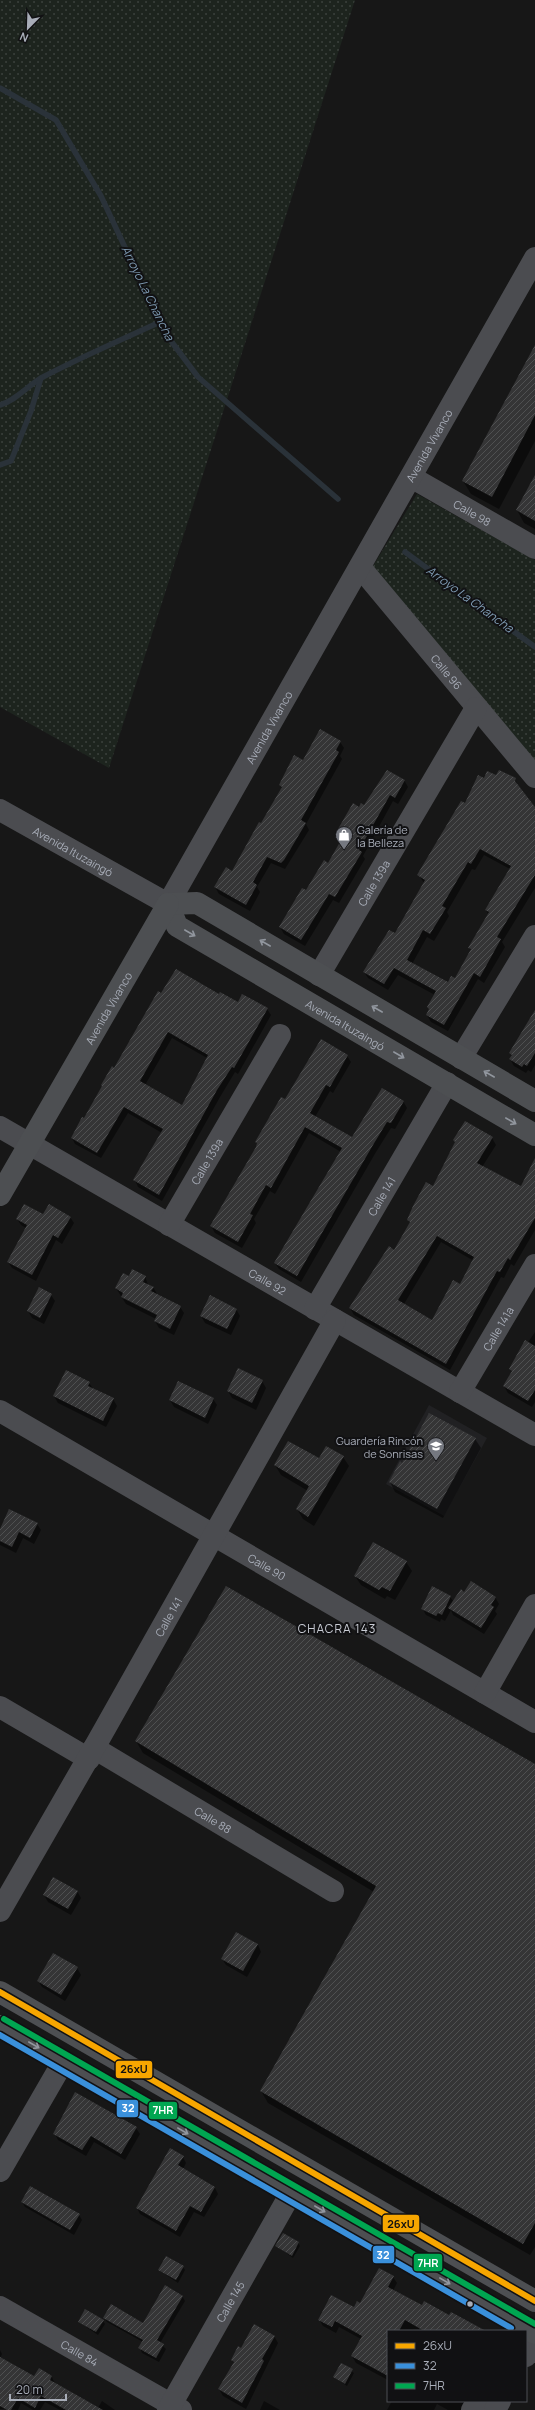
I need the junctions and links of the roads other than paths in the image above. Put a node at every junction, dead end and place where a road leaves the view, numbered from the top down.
1 (535, 258) edge
2 (411, 477) junction
3 (535, 548) edge
4 (360, 567) junction
5 (476, 708) junction
6 (535, 777) edge
7 (0, 810) edge
8 (168, 904) junction
9 (535, 936) edge
10 (319, 975) junction
11 (280, 1035) dead end
12 (461, 1058) junction
13 (447, 1083) junction
14 (535, 1101) edge
15 (0, 1127) edge
16 (535, 1135) edge
17 (29, 1144) junction
18 (0, 1195) edge
19 (169, 1225) junction
20 (535, 1265) edge
21 (315, 1309) junction
22 (334, 1320) junction
23 (460, 1392) junction
24 (0, 1411) edge
25 (535, 1435) edge
26 (214, 1536) junction
27 (535, 1605) edge
28 (485, 1693) junction
29 (0, 1707) edge
30 (535, 1722) edge
31 (92, 1753) junction
32 (333, 1891) dead end
33 (0, 1911) edge
34 (0, 1992) edge
35 (0, 2026) edge
36 (63, 2062) junction
37 (0, 2171) edge
38 (291, 2193) junction
39 (534, 2299) edge
40 (0, 2307) edge
41 (523, 2330) edge
42 (528, 2333) edge
43 (527, 2344) edge
44 (173, 2408) edge

1 - 2 street, Avenida Vivanco
2 - 3 street, Calle 98
2 - 4 street, Avenida Vivanco
4 - 5 street, Calle 96
4 - 8 street, Avenida Vivanco
5 - 6 street, Calle 96
5 - 10 street, Calle 139a
7 - 8 street, Avenida Ituzaingó
10 -> 8 main road, Avenida Ituzaingó
8 -> 13 main road, Avenida Ituzaingó
8 - 17 main road, Avenida Vivanco
9 - 12 street
12 -> 10 main road, Avenida Ituzaingó
11 - 19 street, Calle 139a
14 -> 12 main road, Avenida Ituzaingó
13 -> 16 main road, Avenida Ituzaingó
13 - 21 street, Calle 141
15 - 17 street, Calle 92
17 - 18 main road, Avenida Vivanco
17 - 19 street, Calle 92
19 - 21 street, Calle 92
20 - 23 street, Calle 141a
21 - 22 street, Calle 92
22 - 23 street, Calle 92
22 - 26 street, Calle 141
23 - 25 street, Calle 92
24 - 26 street, Calle 90
26 - 28 street, Calle 90
26 - 31 street, Calle 141
27 - 28 street
28 - 30 street, Calle 90
29 - 31 street, Calle 88
31 - 32 street, Calle 88
31 - 33 street, Calle 141
34 - 39 main road
35 -> 36 main road
36 - 37 street
36 -> 38 main road
38 -> 41 main road
38 - 44 street, Calle 145
39 - 42 street
40 - 44 street, Calle 84
42 - 43 street

